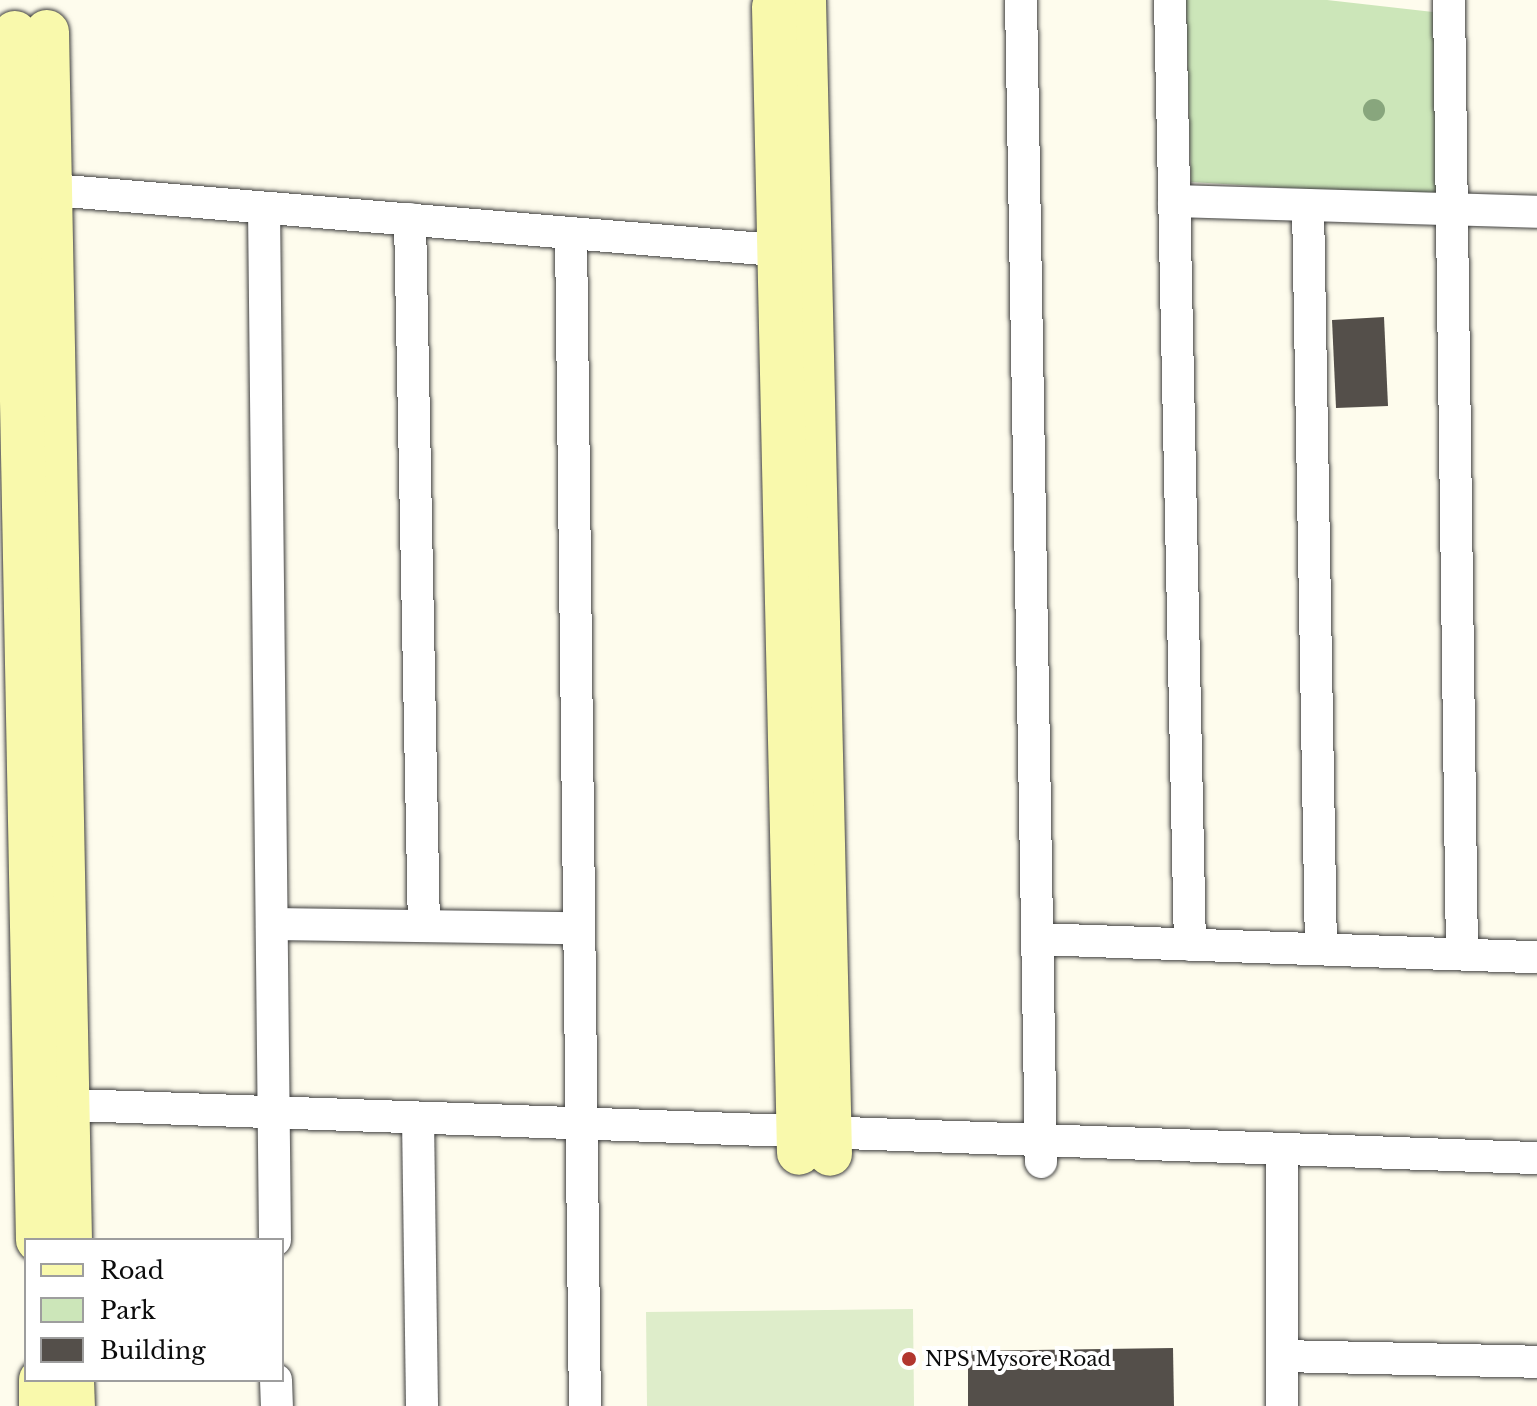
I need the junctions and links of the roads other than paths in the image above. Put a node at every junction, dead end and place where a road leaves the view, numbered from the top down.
1 (774, 0) edge
2 (804, 0) edge
3 (1021, 0) edge
4 (1170, 0) edge
5 (1449, 0) edge
6 (31, 32) dead end
7 (34, 189) junction
8 (1174, 201) junction
9 (1308, 205) junction
10 (264, 208) junction
11 (1448, 209) junction
12 (1537, 212) edge
13 (410, 219) junction
14 (571, 233) junction
15 (795, 251) junction
16 (29, 689) edge
17 (272, 924) junction
18 (424, 926) junction
19 (577, 928) junction
20 (1038, 939) junction
21 (1190, 945) junction
22 (1321, 949) junction
23 (1462, 954) junction
24 (1537, 957) edge
25 (52, 1115) junction
26 (274, 1123) junction
27 (418, 1128) junction
28 (578, 1134) junction
29 (814, 1143) junction
30 (1041, 1151) junction
31 (1537, 1158) edge
32 (1282, 1160) junction
33 (1537, 1179) edge
34 (38, 1238) edge
35 (70, 1238) edge
36 (275, 1238) edge
37 (1282, 1356) junction
38 (1537, 1362) edge
39 (41, 1382) edge
40 (72, 1382) edge
41 (276, 1382) edge
42 (41, 1406) edge
43 (73, 1406) edge
44 (277, 1406) edge
45 (422, 1406) edge
46 (585, 1406) edge
47 (1282, 1406) edge

1 - 15 street
2 - 15 street
3 - 20 street
4 - 8 street
5 - 11 street
6 - 7 street
7 - 10 street
7 - 16 street
8 - 9 street
8 - 21 street
9 - 11 street
9 - 22 street
10 - 13 street
10 - 17 street
11 - 12 street
11 - 23 street
13 - 14 street
13 - 18 street
14 - 15 street
14 - 19 street
15 - 29 street
16 - 25 street
17 - 18 street
17 - 26 street
18 - 19 street
19 - 28 street
20 - 21 street
20 - 30 street
21 - 22 street
22 - 23 street
23 - 24 street
25 - 26 street
25 - 34 street
25 - 35 street
26 - 27 street
26 - 36 street
27 - 28 street
27 - 45 street
28 - 29 street
28 - 46 street
29 - 30 street
30 - 32 street
31 - 32 street
32 - 33 street
32 - 37 street
37 - 38 street
37 - 47 street
39 - 42 street
40 - 43 street
41 - 44 street

